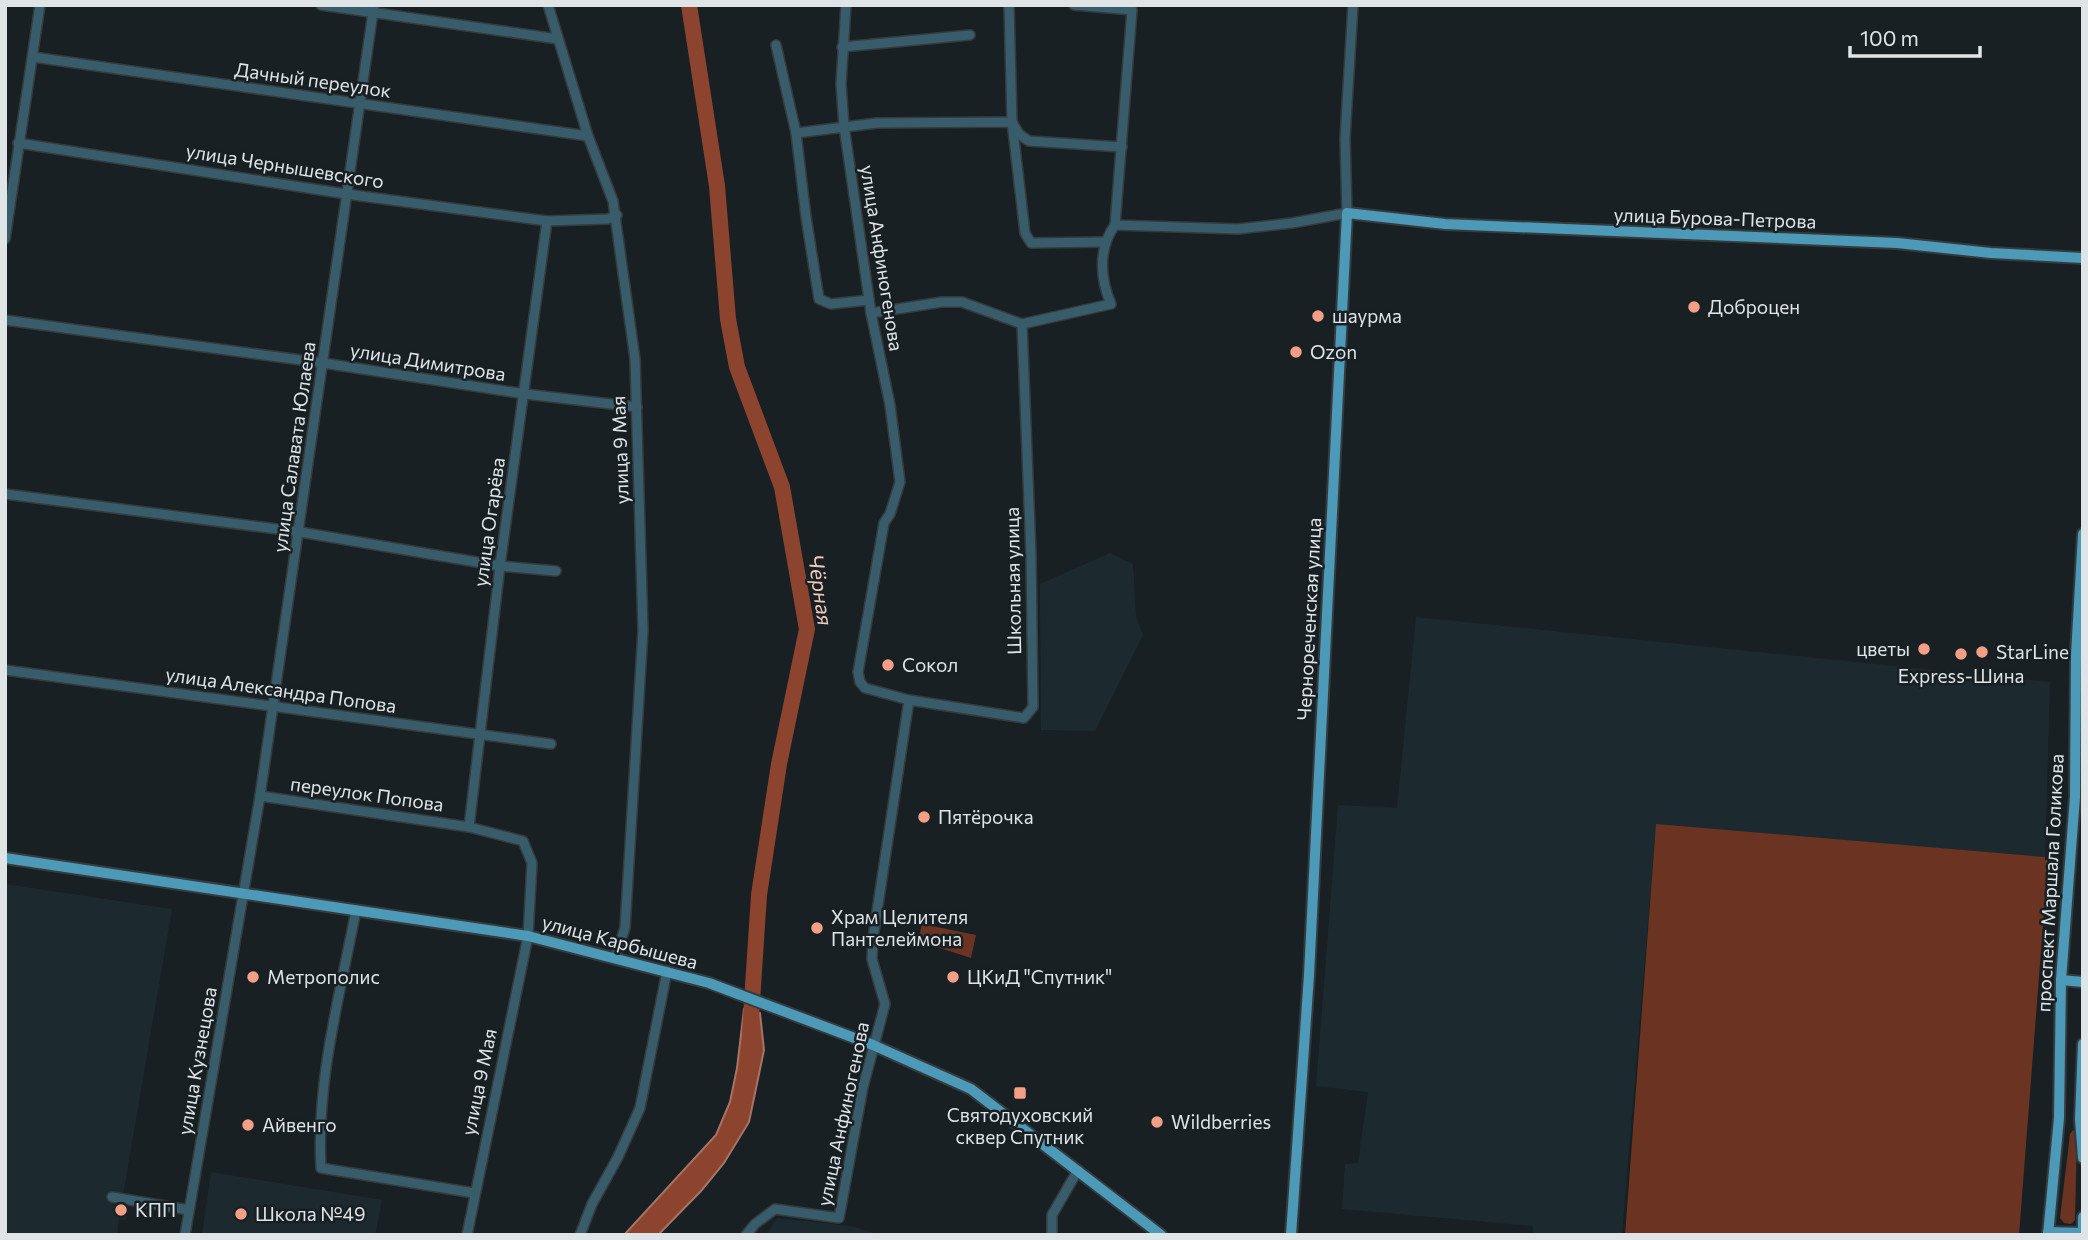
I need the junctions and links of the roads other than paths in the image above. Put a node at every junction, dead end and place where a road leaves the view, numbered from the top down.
1 (40, 5) edge
2 (321, 5) edge
3 (548, 5) edge
4 (846, 5) edge
5 (1009, 5) edge
6 (1074, 5) edge
7 (1353, 5) edge
8 (374, 9) edge
9 (970, 35) dead end
10 (558, 38) junction
11 (776, 45) dead end
12 (842, 47) junction
13 (33, 57) junction
14 (360, 105) junction
15 (1012, 122) junction
16 (844, 126) junction
17 (796, 133) junction
18 (588, 136) junction
19 (1029, 141) junction
20 (18, 143) junction
21 (1122, 147) junction
22 (1018, 163) junction
23 (346, 194) junction
24 (1347, 213) junction
25 (617, 215) junction
26 (547, 221) junction
27 (1115, 225) junction
28 (5, 239) edge
29 (1104, 242) junction
30 (2083, 258) edge
31 (869, 300) junction
32 (871, 313) junction
33 (5, 320) edge
34 (1022, 324) junction
35 (323, 363) junction
36 (525, 394) junction
37 (637, 407) junction
38 (5, 494) edge
39 (300, 532) junction
40 (2083, 534) edge
41 (500, 566) junction
42 (556, 570) dead end
43 (2081, 601) edge
44 (5, 670) edge
45 (909, 700) junction
46 (272, 708) junction
47 (480, 735) junction
48 (551, 744) dead end
49 (260, 796) junction
50 (469, 827) junction
51 (5, 859) edge
52 (245, 893) junction
53 (356, 910) junction
54 (528, 936) junction
55 (615, 958) junction
56 (667, 971) junction
57 (2061, 980) junction
58 (2083, 982) edge
59 (2083, 1044) edge
60 (873, 1045) junction
61 (2059, 1118) junction
62 (2080, 1119) junction
63 (2083, 1158) edge
64 (1078, 1170) junction
65 (474, 1193) junction
66 (112, 1197) dead end
67 (189, 1210) junction
68 (2083, 1217) edge
69 (2048, 1234) edge
70 (2082, 1234) edge
71 (185, 1235) edge
72 (467, 1235) edge
73 (580, 1235) edge
74 (746, 1235) edge
75 (1052, 1235) edge
76 (1161, 1235) edge
77 (1290, 1235) edge

1 - 13 street
2 - 8 street
3 - 10 street, улица 9 Мая
4 - 12 street, улица Анфиногенова
5 - 15 street
6 - 21 street
7 - 24 street, Чернореченская улица
8 - 10 street
8 - 14 street, улица Салавата Юлаева
9 - 12 street
10 - 18 street, улица 9 Мая
11 - 17 street
12 - 16 street, улица Анфиногенова
13 - 14 street, Дачный переулок
13 - 20 street
14 - 18 street, Дачный переулок
14 - 23 street, улица Салавата Юлаева
15 - 16 street
15 - 19 street
15 - 22 street
16 - 17 street
16 - 31 street, улица Анфиногенова
17 - 31 street
18 - 25 street, улица 9 Мая
19 - 21 street
19 - 22 street
20 - 23 street, улица Чернышевского
20 - 28 street
21 - 27 street
22 - 29 street
23 - 26 street, улица Чернышевского
23 - 35 street, улица Салавата Юлаева
24 - 27 street
24 - 30 main road, улица Бурова-Петрова
24 - 77 main road, Чернореченская улица
25 - 26 street, улица Чернышевского
25 - 37 street, улица 9 Мая
26 - 36 street, улица Огарёва
27 - 29 street
29 - 34 street
31 - 32 street, улица Анфиногенова
32 - 34 street
32 - 45 street, улица Анфиногенова
33 - 35 street, улица Димитрова
34 - 45 street, Школьная улица
35 - 36 street, улица Димитрова
35 - 39 street, улица Салавата Юлаева
36 - 37 street, улица Димитрова
36 - 41 street, улица Огарёва
37 - 55 street, улица 9 Мая
38 - 39 street
39 - 41 street
39 - 46 street, улица Салавата Юлаева
40 - 43 main road, проспект Маршала Голикова
41 - 42 street
41 - 47 street, улица Огарёва
43 - 57 main road, проспект Маршала Голикова
44 - 46 street, улица Александра Попова
45 - 60 street, улица Анфиногенова
46 - 47 street, улица Александра Попова
46 - 49 street, улица Салавата Юлаева
47 - 48 street, улица Александра Попова
47 - 50 street, улица Огарёва
49 - 50 street, переулок Попова
49 - 52 street, улица Салавата Юлаева
50 - 54 street, переулок Попова
51 - 52 main road, улица Карбышева
52 - 53 main road, улица Карбышева
52 - 67 street, улица Кузнецова
53 - 54 main road, улица Карбышева
53 - 65 street
54 - 55 main road, улица Карбышева
54 - 65 street, улица 9 Мая
55 - 56 main road, улица Карбышева
56 - 60 main road, улица Карбышева
56 - 73 street
57 - 58 main road
57 - 61 main road, проспект Маршала Голикова
59 - 62 main road
60 - 64 main road, улица Карбышева
60 - 74 street, улица Анфиногенова
61 - 62 main road
61 - 69 main road, проспект Маршала Голикова
62 - 63 main road
64 - 75 street
64 - 76 main road, улица Карбышева
65 - 72 street, улица 9 Мая
66 - 67 street
67 - 71 street, улица Кузнецова
68 - 70 main road
69 - 70 main road

